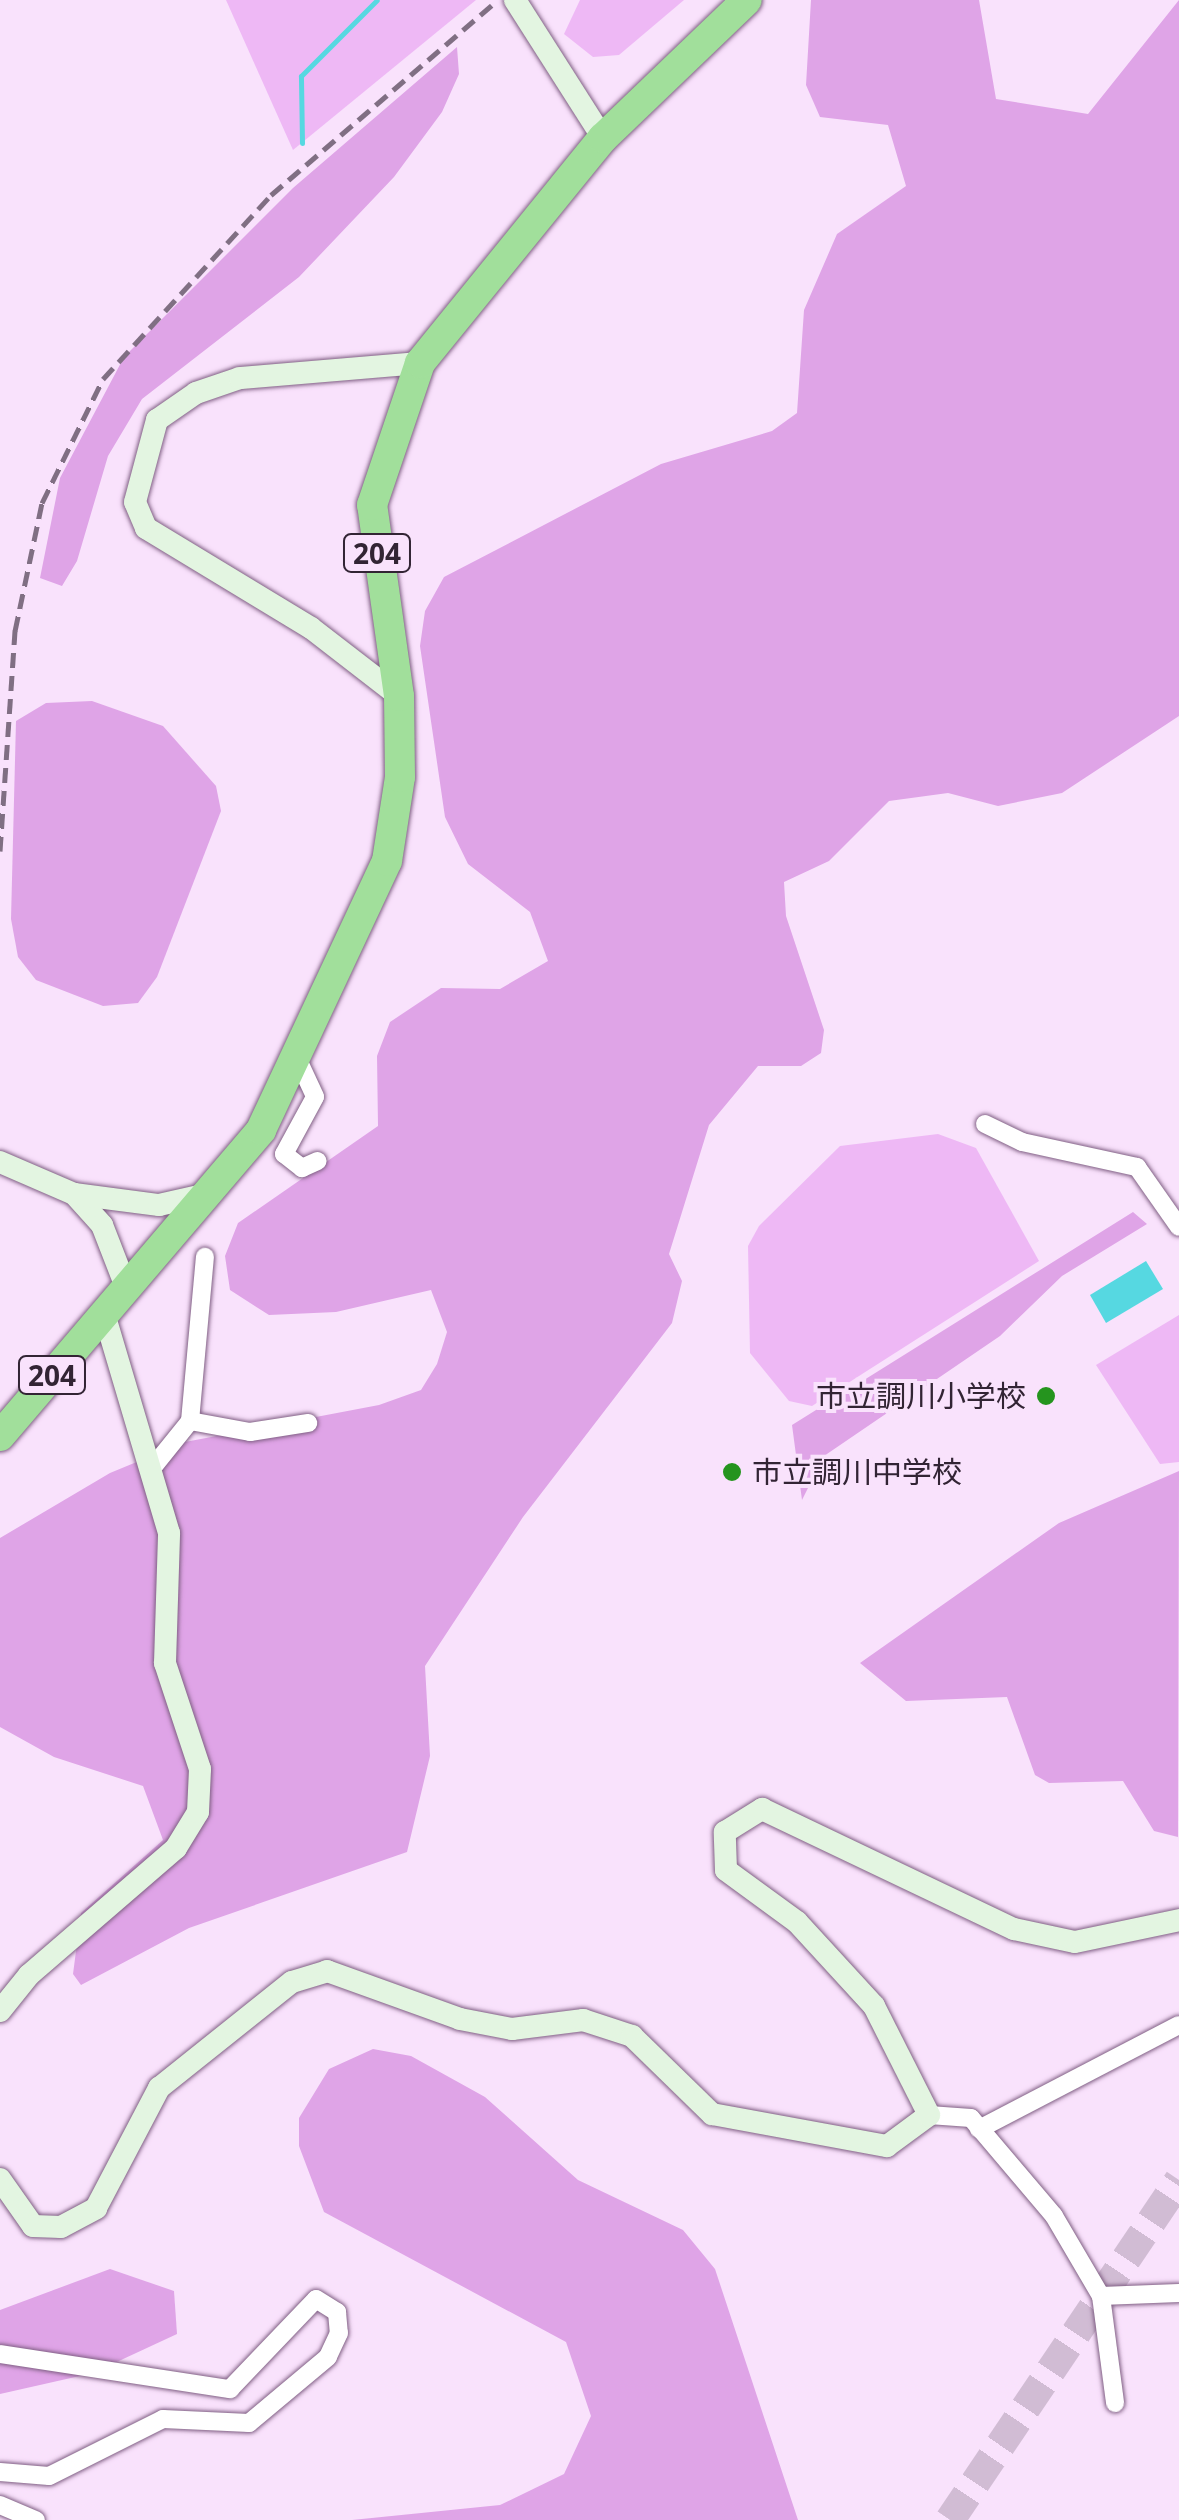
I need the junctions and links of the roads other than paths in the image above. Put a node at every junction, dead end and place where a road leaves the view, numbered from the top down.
1 (747, 0) edge
2 (521, 7) edge
3 (603, 138) junction
4 (420, 363) junction
5 (399, 696) junction
6 (299, 1062) junction
7 (985, 1124) dead end
8 (318, 1161) dead end
9 (0, 1162) edge
10 (211, 1193) junction
11 (74, 1194) junction
12 (1179, 1226) edge
13 (205, 1257) dead end
14 (126, 1286) junction
15 (104, 1313) junction
16 (190, 1421) junction
17 (308, 1423) dead end
18 (0, 1436) edge
19 (154, 1467) junction
20 (1179, 1920) edge
21 (0, 2011) edge
22 (1179, 2025) edge
23 (928, 2115) junction
24 (979, 2129) junction
25 (0, 2180) edge
26 (1179, 2293) edge
27 (1101, 2296) junction
28 (0, 2354) edge
29 (1115, 2403) dead end
30 (0, 2472) edge
31 (0, 2505) edge
32 (36, 2520) edge

1 - 3 highway, 204
2 - 3 street
3 - 4 highway, 204
4 - 5 highway, 204
4 - 5 street
5 - 6 highway, 204
6 - 8 street
6 - 10 highway, 204
7 - 12 street
9 - 11 street
10 - 11 street
10 - 14 highway, 204
11 - 14 street
13 - 16 street
14 - 15 highway, 204
15 - 18 highway, 204
15 - 19 street
16 - 17 street
16 - 19 street
19 - 21 street
20 - 23 street
22 - 24 street
23 - 24 street
23 - 25 street
24 - 27 street
26 - 27 street
27 - 29 street
28 - 30 street
31 - 32 street

